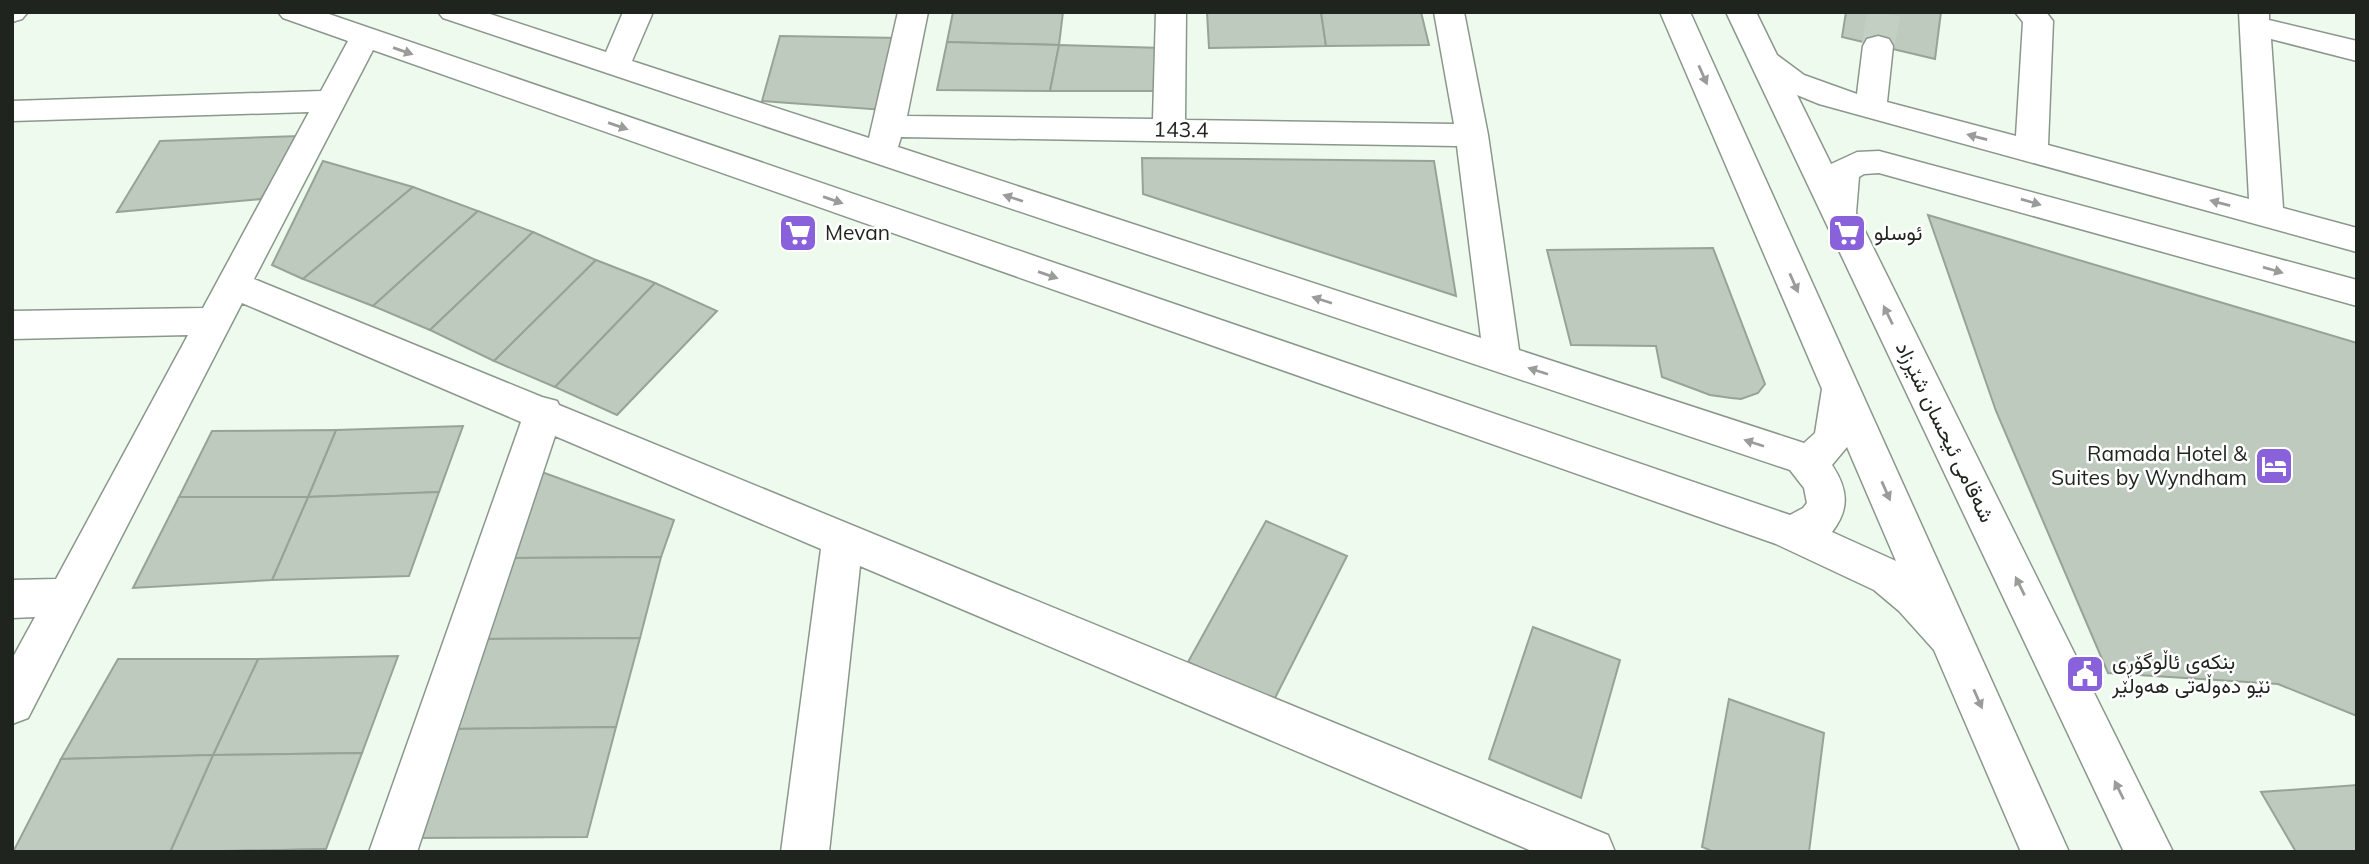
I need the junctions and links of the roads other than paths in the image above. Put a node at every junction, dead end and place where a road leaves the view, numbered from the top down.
1 (293, 12) edge
2 (453, 12) edge
3 (638, 12) edge
4 (913, 12) edge
5 (1171, 12) edge
6 (1448, 12) edge
7 (1675, 12) edge
8 (1741, 12) edge
9 (2030, 12) edge
10 (2254, 19) edge
11 (521, 35) junction
12 (365, 37) junction
13 (1878, 46) tunnel mouth
14 (2357, 51) edge
15 (1764, 61) junction
16 (615, 66) junction
17 (471, 74) junction
18 (330, 101) junction
19 (1871, 108) junction
20 (12, 111) edge
21 (1916, 121) junction
22 (1169, 130) junction
23 (1472, 135) junction
24 (884, 140) junction
25 (2031, 152) junction
26 (1910, 168) junction
27 (1839, 215) junction
28 (2267, 215) junction
29 (2357, 240) edge
30 (233, 285) junction
31 (2357, 293) edge
32 (213, 321) junction
33 (12, 326) edge
34 (1502, 359) junction
35 (1841, 388) junction
36 (544, 412) junction
37 (1804, 459) junction
38 (1790, 532) junction
39 (843, 538) junction
40 (68, 597) junction
41 (12, 599) edge
42 (1951, 638) junction
43 (12, 703) edge
44 (393, 852) edge
45 (805, 852) edge
46 (1591, 852) edge
47 (2045, 852) edge
48 (2149, 852) edge

1 - 12 street
2 - 11 street
3 - 16 street
4 - 24 street
5 - 22 street
6 - 23 street
7 -> 35 street
8 - 15 street, شەقامی ئیحسان شێرزاد
9 - 25 street
10 - 14 street
10 - 28 street
11 - 16 street
11 - 17 street
12 -> 17 street
12 - 18 street
13 - 19 street
15 - 19 street
15 - 27 street, شەقامی ئیحسان شێرزاد
16 - 24 street
17 -> 38 street
18 - 20 street
18 - 30 street
19 - 21 street
25 -> 21 street
21 - 26 street
22 - 23 street, 143.4
22 - 24 street, 143.4
23 - 34 street
34 -> 24 street
28 -> 25 street
26 - 27 street
26 -> 31 street
48 -> 27 street, شەقامی ئیحسان شێرزاد
28 - 29 street
30 - 32 street
30 - 36 street
32 - 33 street
32 - 40 street
37 -> 34 street
35 - 37 street
35 -> 42 street
36 - 39 street
36 - 44 street
37 - 38 street
38 - 42 street
39 - 45 street
39 - 46 street
40 - 41 street
40 - 43 street
42 -> 47 street

